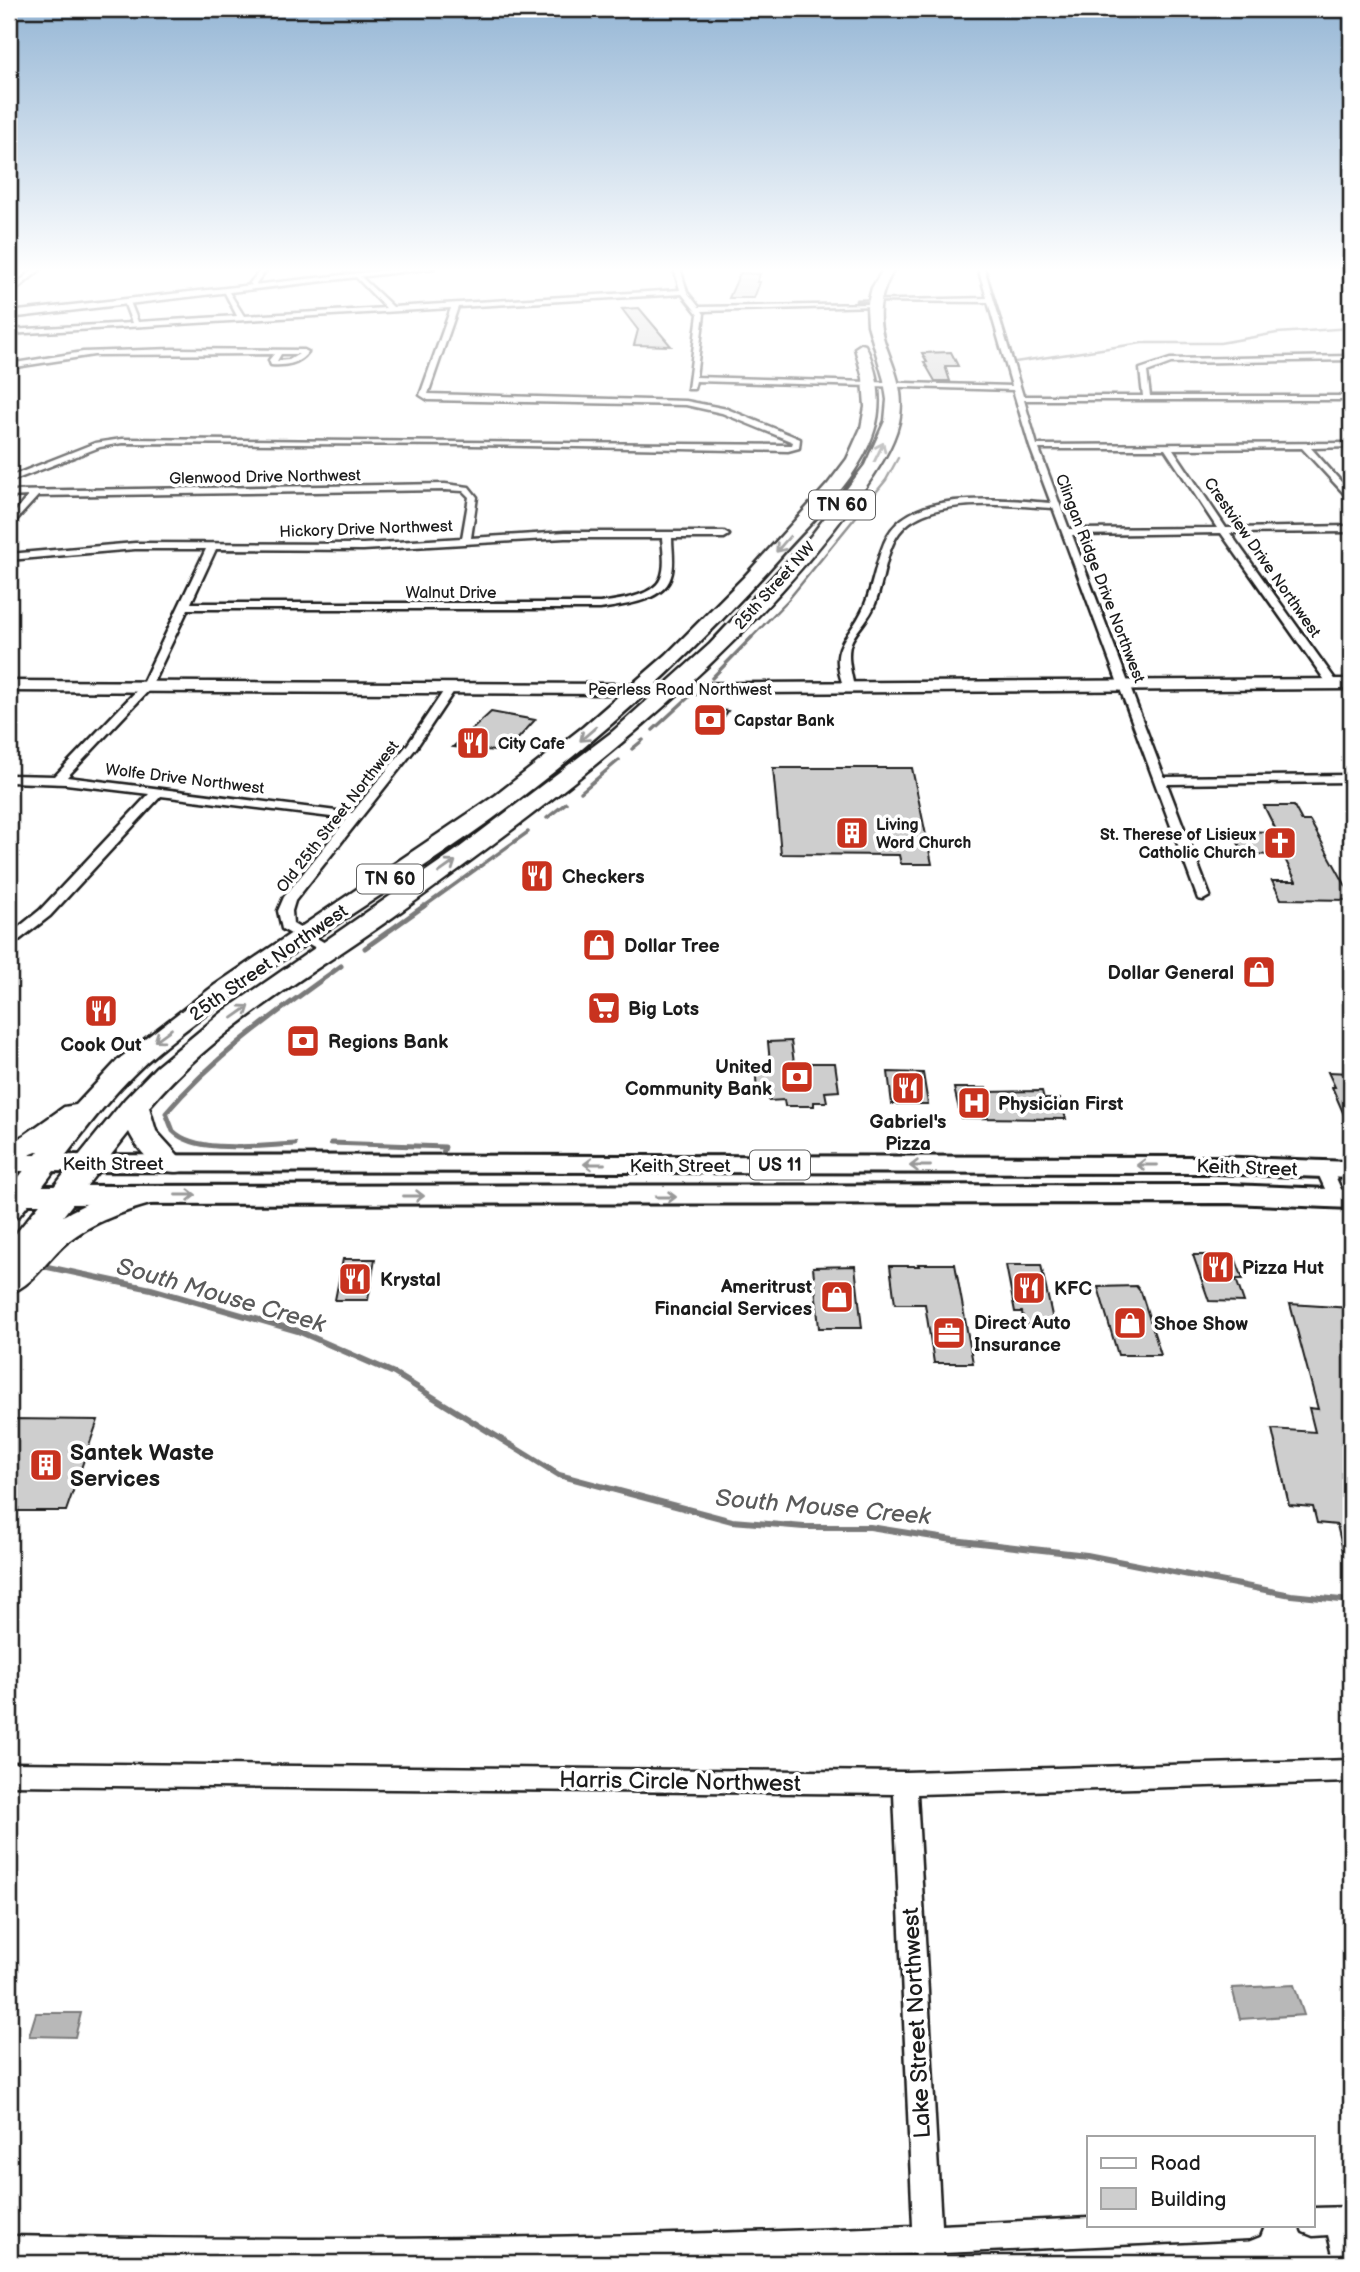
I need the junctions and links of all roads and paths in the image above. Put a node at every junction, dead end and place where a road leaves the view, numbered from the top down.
1 (430, 374) edge
2 (695, 374) edge
3 (869, 374) edge
4 (889, 374) edge
5 (1012, 374) edge
6 (1143, 374) edge
7 (694, 379) junction
8 (872, 384) junction
9 (892, 385) junction
10 (1018, 393) junction
11 (431, 398) joint
12 (1351, 398) edge
13 (1147, 399) junction
14 (686, 403) junction
15 (797, 441) joint
16 (1351, 445) edge
17 (1305, 446) junction
18 (1034, 447) junction
19 (1168, 447) junction
20 (9, 480) edge
21 (9, 494) edge
22 (36, 494) junction
23 (1351, 498) edge
24 (1057, 506) junction
25 (9, 525) edge
26 (1351, 529) edge
27 (1223, 530) junction
28 (1067, 531) junction
29 (724, 535) dead end
30 (667, 536) junction
31 (466, 541) junction
32 (212, 547) junction
33 (9, 557) edge
34 (184, 606) junction
35 (718, 613) joint
36 (1333, 684) junction
37 (1351, 684) edge
38 (1126, 685) junction
39 (9, 686) edge
40 (146, 687) junction
41 (451, 688) junction
42 (849, 688) junction
43 (640, 689) junction
44 (675, 689) junction
45 (9, 778) edge
46 (60, 778) junction
47 (1351, 779) edge
48 (1160, 781) junction
49 (158, 792) junction
50 (357, 817) junction
51 (1203, 896) dead end
52 (303, 937) junction
53 (9, 941) edge
54 (330, 950) junction
55 (94, 1101) junction
56 (135, 1105) junction
57 (9, 1154) edge
58 (9, 1163) edge
59 (47, 1163) junction
60 (90, 1163) junction
61 (172, 1164) junction
62 (1215, 1165) junction
63 (1116, 1166) junction
64 (1324, 1169) junction
65 (1351, 1170) edge
66 (63, 1195) junction
67 (147, 1195) junction
68 (946, 1196) junction
69 (1344, 1199) edge
70 (13, 1200) edge
71 (9, 1262) edge
72 (9, 1282) edge
73 (1351, 1771) edge
74 (9, 1774) edge
75 (905, 1783) junction
76 (1334, 2221) edge
77 (1237, 2226) edge
78 (9, 2250) edge
79 (927, 2251) edge
80 (684, 2257) edge
81 (193, 2259) edge
82 (1349, 2263) edge

1 - 11 street
2 - 7 street
3 - 8 highway, 25th Street NW / TN 60
4 - 9 highway, 25th Street NW / TN 60
5 - 10 street, Clingan Ridge Drive Northwest
6 - 13 street
7 - 8 street
7 - 14 street
8 - 9 street
8 -> 35 highway, 25th Street NW / TN 60
9 - 10 street
44 -> 9 highway, 25th Street NW / TN 60
10 - 13 street
10 - 18 street, Clingan Ridge Drive Northwest
11 - 14 street
12 - 13 street
14 - 15 street
15 - 20 street
16 - 17 street
17 - 19 street
17 - 23 street
18 - 19 street
18 - 24 street, Clingan Ridge Drive Northwest
19 - 27 street, Crestview Drive Northwest
21 - 22 street, Glenwood Drive Northwest
22 - 25 street
22 - 31 street, Glenwood Drive Northwest
24 - 28 street, Clingan Ridge Drive Northwest
24 - 42 street
26 - 27 street
27 - 28 street
27 - 36 street, Crestview Drive Northwest
28 - 38 street, Clingan Ridge Drive Northwest
29 - 30 street, Hickory Drive Northwest
30 - 31 street, Hickory Drive Northwest
30 - 34 street, Walnut Drive
31 - 32 street, Hickory Drive Northwest
32 - 33 street, Hickory Drive Northwest
32 - 34 street
34 - 40 street
35 - 43 highway, 25th Street Northwest / TN 60
36 - 37 street, Peerless Road Northwest
36 - 38 street, Peerless Road Northwest
38 - 42 street, Peerless Road Northwest
38 - 48 street, Clingan Ridge Drive Northwest
39 - 40 street, Peerless Road Northwest
40 - 41 street, Peerless Road Northwest
40 - 46 street
41 - 43 street, Peerless Road Northwest
41 - 50 street, Old 25th Street Northwest
42 - 44 street, Peerless Road Northwest
43 - 44 street, Peerless Road Northwest
43 -> 52 highway, 25th Street Northwest / TN 60
54 -> 44 highway, 25th Street Northwest / TN 60
45 - 46 street, Wolfe Drive Northwest
46 - 49 street, Wolfe Drive Northwest
47 - 48 street
48 - 51 street, Clingan Ridge Drive Northwest
49 - 50 street, Wolfe Drive Northwest
49 - 53 street
50 - 52 street, Old 25th Street Northwest
52 - 54 street
52 -> 55 highway, 25th Street Northwest / TN 60
56 -> 54 highway, 25th Street Northwest / TN 60
55 - 57 highway
55 - 59 highway, 25th Street Northwest / TN 60
56 - 60 highway, 25th Street Northwest / TN 60
56 - 61 highway
58 - 59 main road, Keith Street / US 11
59 - 60 main road, Keith Street / US 11
59 - 70 highway, 25th Street Northwest / TN 60
60 - 61 main road, Keith Street / US 11
60 - 66 highway, 25th Street Northwest / TN 60
63 -> 61 main road, Keith Street / US 11
62 -> 63 main road, Keith Street / US 11
62 - 64 main road, Keith Street / US 11
62 - 69 main road
63 - 68 main road
64 - 65 main road, Keith Street / US 11
64 - 69 street
66 - 67 main road, Keith Street / US 11
66 - 70 main road, Keith Street / US 11
66 - 71 highway, 25th Street Northwest / TN 60
67 -> 68 main road, Keith Street / US 11
67 - 72 highway
68 - 69 main road, Keith Street / US 11
73 - 75 street, Harris Circle Northwest
74 - 75 street, Harris Circle Northwest
75 - 79 street, Lake Street Northwest
76 - 82 street
77 - 79 street
78 - 81 street
79 - 80 street
80 - 81 street

